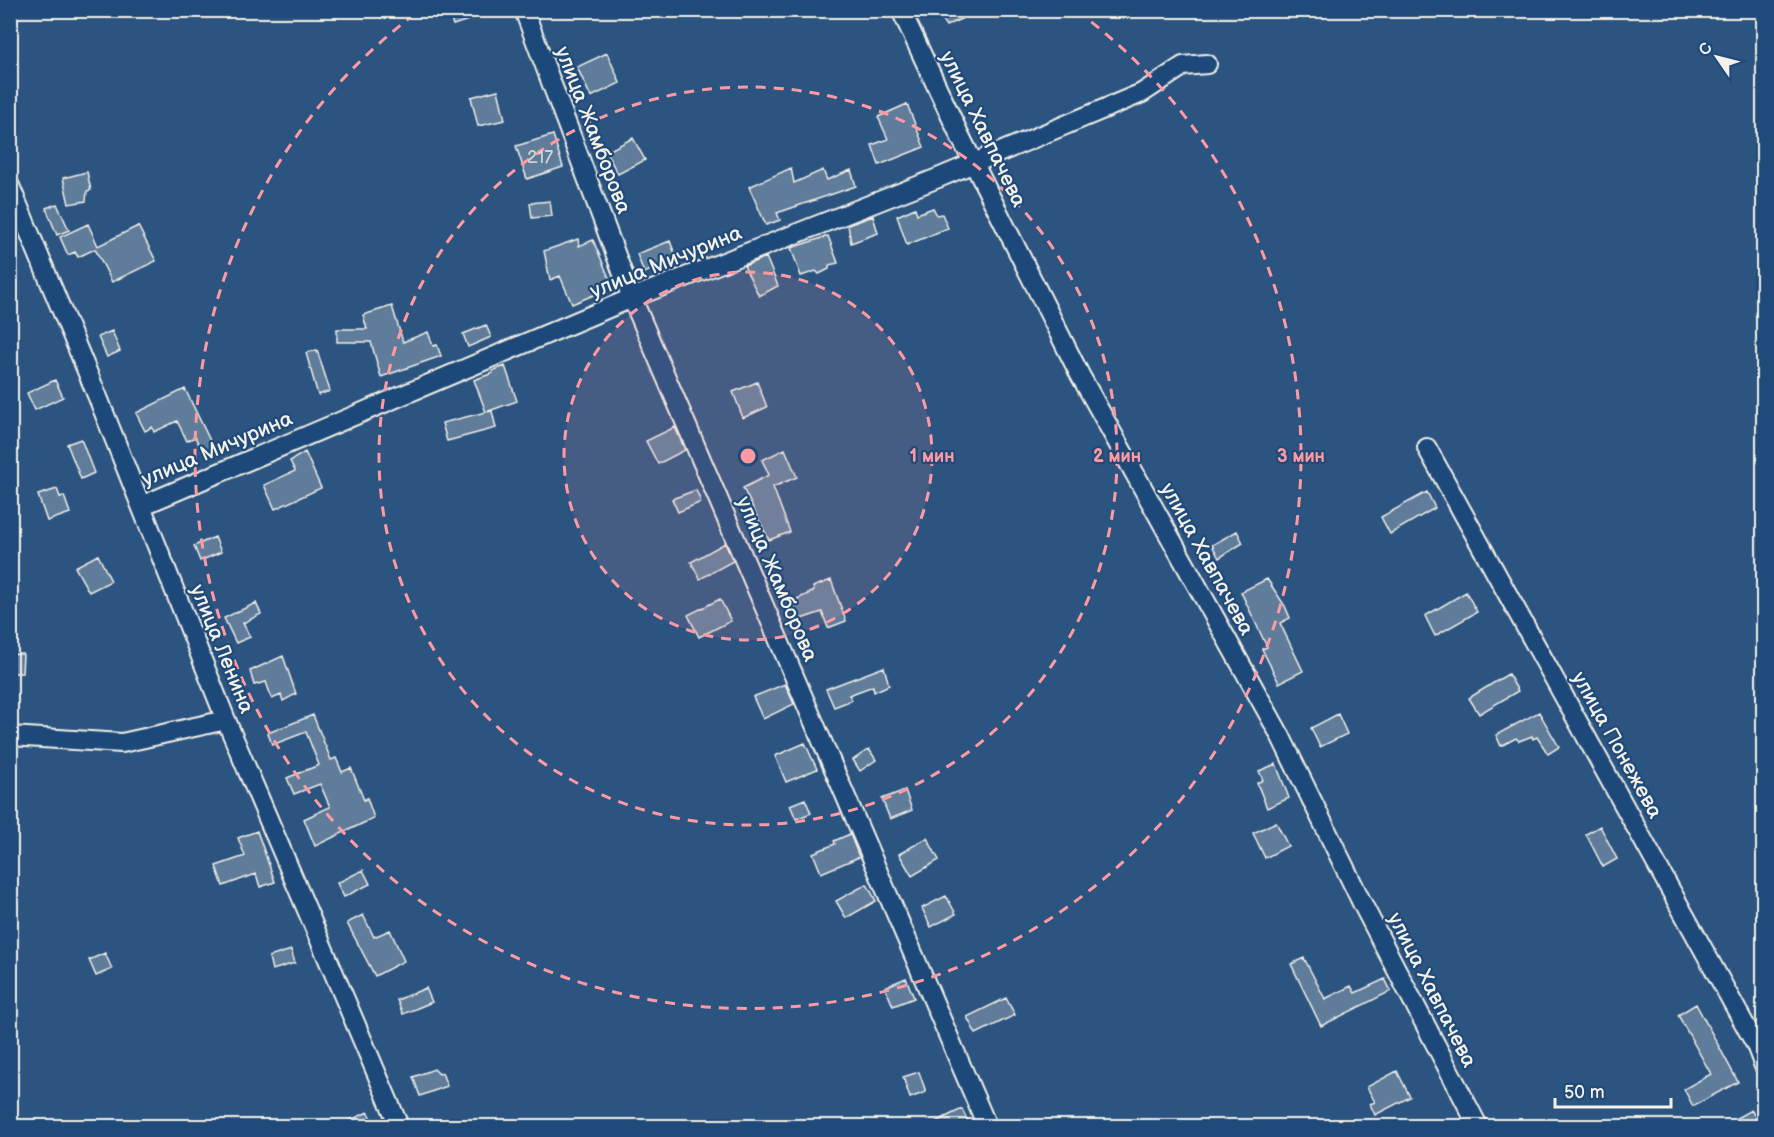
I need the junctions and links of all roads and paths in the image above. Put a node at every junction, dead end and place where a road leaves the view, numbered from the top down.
1 (524, 10) edge
2 (901, 10) edge
3 (1207, 64) dead end
4 (974, 163) junction
5 (10, 186) edge
6 (632, 298) junction
7 (1427, 448) dead end
8 (141, 506) junction
9 (226, 720) junction
10 (10, 736) edge
11 (1764, 1066) edge
12 (399, 1126) edge
13 (987, 1126) edge
14 (1478, 1126) edge

1 - 6 street, улица Жамборова
2 - 4 street, улица Хавпачева
3 - 4 street, улица Мичурина
4 - 6 street, улица Мичурина
4 - 14 street, улица Хавпачева
5 - 8 street, улица Ленина
6 - 8 street, улица Мичурина
6 - 13 street, улица Жамборова
7 - 11 street, улица Понежева
8 - 9 street, улица Ленина
9 - 10 street
9 - 12 street, улица Ленина

